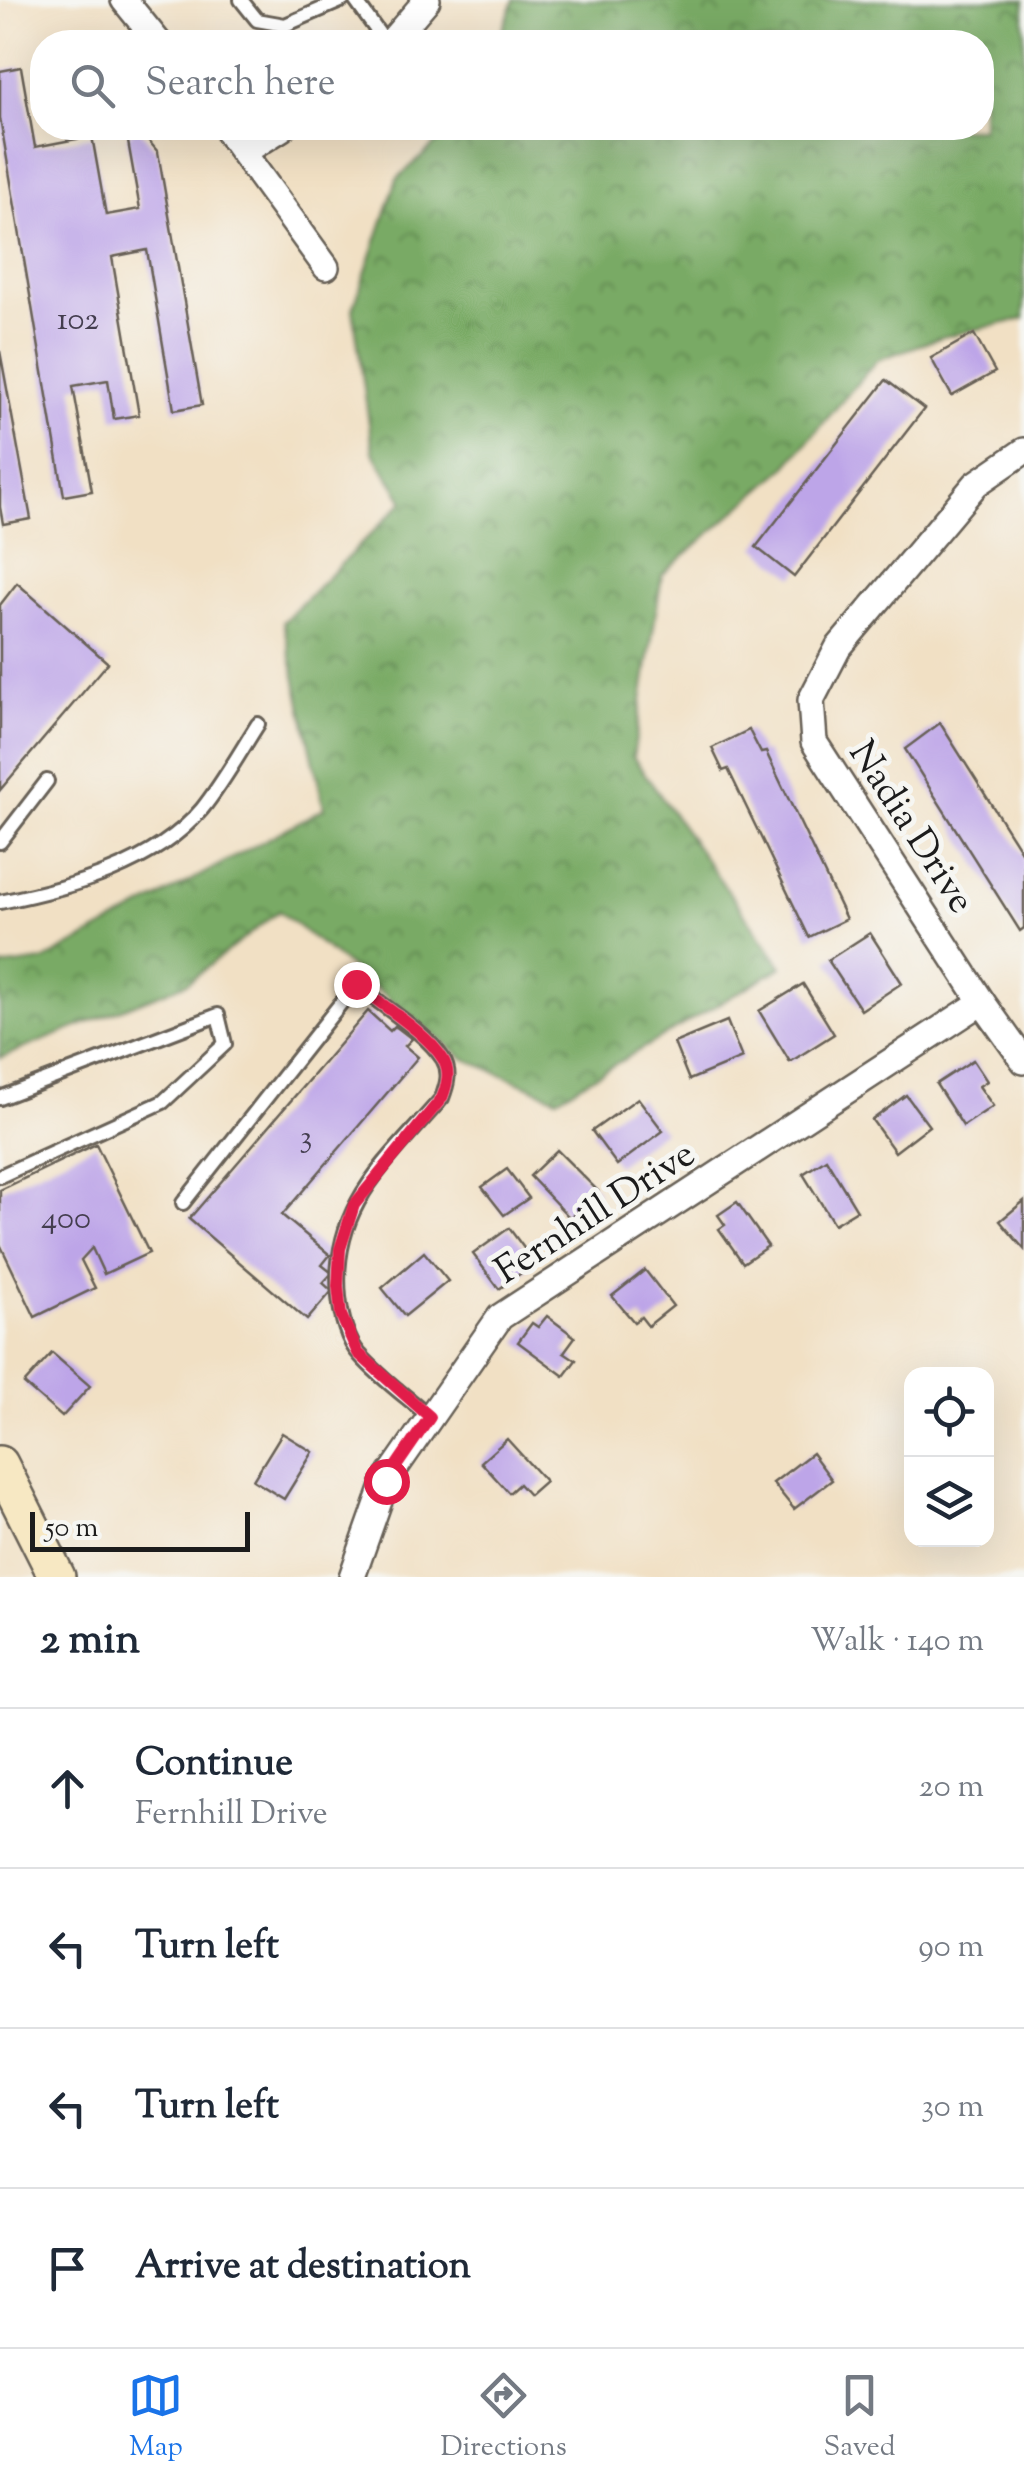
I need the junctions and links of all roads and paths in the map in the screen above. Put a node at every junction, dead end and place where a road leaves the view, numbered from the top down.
1 (124, 0) edge
2 (241, 0) edge
3 (343, 0) edge
4 (355, 0) edge
5 (427, 0) edge
6 (148, 30) edge
7 (379, 30) edge
8 (399, 30) edge
9 (234, 140) edge
10 (263, 140) edge
11 (244, 152) junction
12 (326, 267) dead end
13 (1024, 452) edge
14 (258, 724) dead end
15 (48, 781) dead end
16 (0, 842) edge
17 (0, 902) edge
18 (982, 1002) junction
19 (1024, 1061) edge
20 (0, 1098) edge
21 (0, 1176) edge
22 (183, 1203) dead end
23 (430, 1417) junction
24 (0, 1464) edge
25 (57, 1577) edge
26 (352, 1577) edge

1 - 6 street
2 - 3 lane
4 - 7 lane
5 - 8 street
9 - 11 street
10 - 11 street
11 - 12 street
13 - 18 street, Nadia Drive
14 - 17 lane
15 - 16 lane
18 - 19 street, Nadia Drive
18 - 23 street, Fernhill Drive
20 - 21 lane
22 - 23 lane
23 - 26 street, Fernhill Drive
24 - 25 main road

